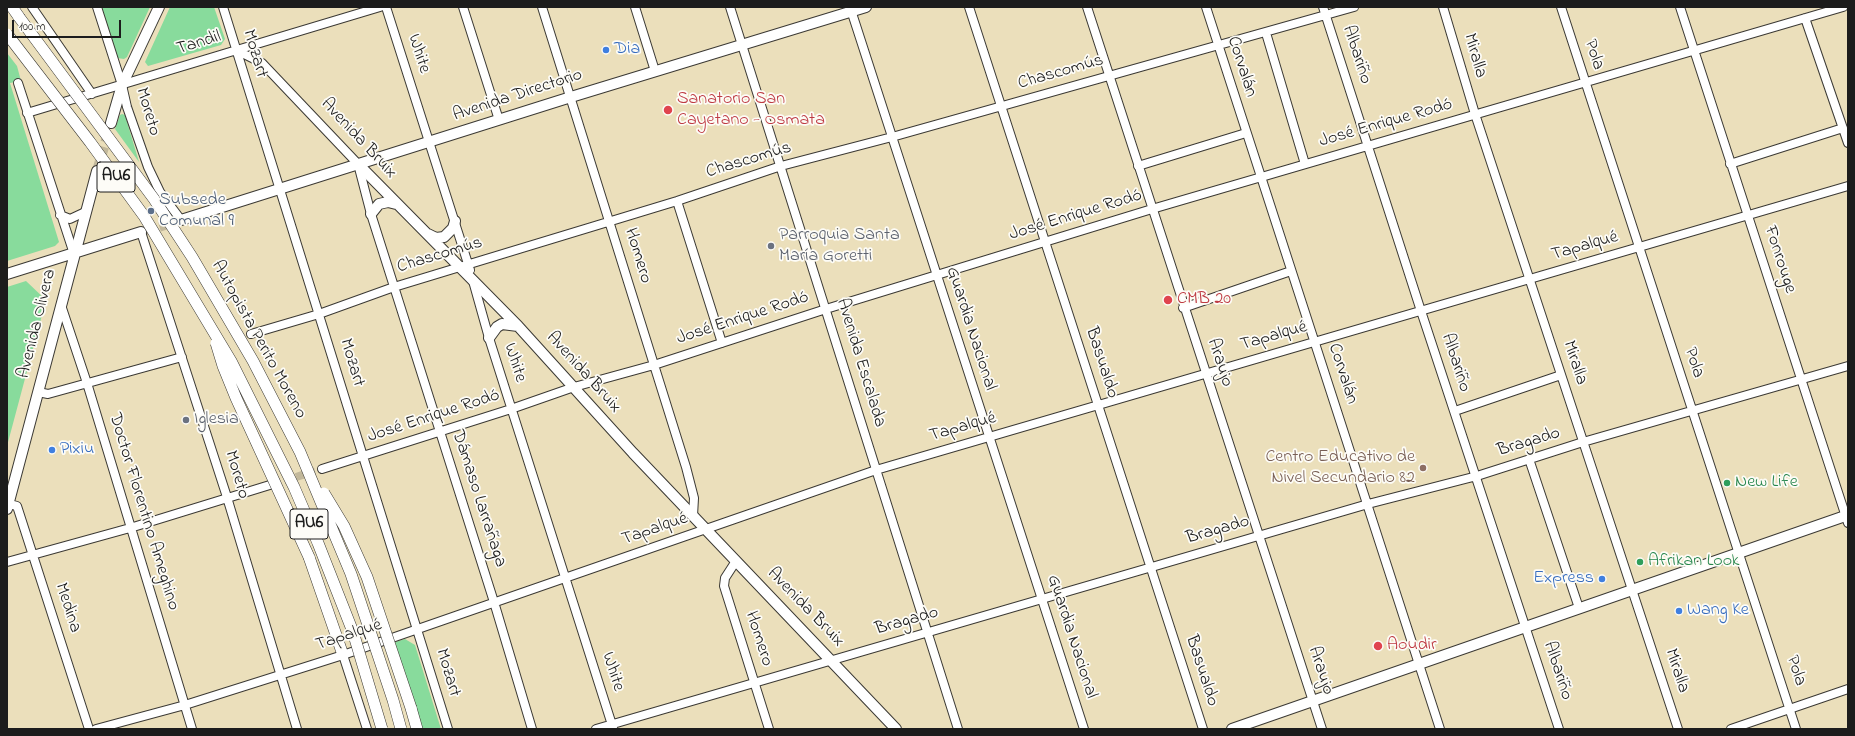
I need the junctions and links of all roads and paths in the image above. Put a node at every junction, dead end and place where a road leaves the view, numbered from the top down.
1 (12, 7) edge
2 (32, 7) edge
3 (96, 7) edge
4 (159, 7) edge
5 (223, 7) edge
6 (380, 7) edge
7 (386, 7) edge
8 (463, 7) edge
9 (542, 7) edge
10 (635, 7) edge
11 (730, 7) edge
12 (866, 7) edge
13 (969, 7) edge
14 (1087, 7) edge
15 (1206, 7) edge
16 (1354, 7) edge
17 (1443, 7) edge
18 (1561, 7) edge
19 (1680, 7) edge
20 (1843, 7) edge
21 (851, 9) edge
22 (1325, 11) edge
23 (1805, 18) junction
24 (1266, 33) junction
25 (7, 34) edge
26 (742, 45) junction
27 (1218, 46) junction
28 (236, 50) junction
29 (1694, 51) junction
30 (655, 71) junction
31 (1109, 76) junction
32 (18, 83) dead end
33 (1585, 83) junction
34 (122, 85) junction
35 (92, 94) junction
36 (571, 97) junction
37 (1000, 107) junction
38 (27, 112) junction
39 (1475, 114) junction
40 (499, 120) junction
41 (111, 123) tunnel mouth
42 (1843, 128) junction
43 (1246, 133) junction
44 (892, 137) junction
45 (430, 142) junction
46 (1848, 143) edge
47 (1368, 146) junction
48 (358, 164) junction
49 (1306, 164) junction
50 (1730, 164) junction
51 (781, 166) junction
52 (1138, 166) junction
53 (97, 171) tunnel mouth
54 (1260, 177) junction
55 (1848, 186) edge
56 (278, 188) junction
57 (677, 201) junction
58 (396, 204) junction
59 (1152, 209) junction
60 (85, 212) junction
61 (371, 214) junction
62 (60, 215) junction
63 (1747, 216) junction
64 (181, 220) joint
65 (609, 220) junction
66 (455, 221) junction
67 (141, 232) joint
68 (425, 232) junction
69 (1044, 242) junction
70 (1639, 248) junction
71 (74, 254) junction
72 (464, 266) junction
73 (1291, 272) junction
74 (7, 274) edge
75 (936, 276) junction
76 (472, 279) junction
77 (1529, 280) junction
78 (394, 287) junction
79 (61, 305) junction
80 (1184, 308) junction
81 (826, 309) junction
82 (1421, 310) junction
83 (319, 314) junction
84 (518, 326) junction
85 (212, 329) junction
86 (251, 334) dead end
87 (489, 338) junction
88 (1314, 341) junction
89 (722, 343) junction
90 (182, 357) junction
91 (654, 365) junction
92 (1848, 366) edge
93 (1205, 373) junction
94 (1561, 376) junction
95 (1802, 379) junction
96 (87, 383) junction
97 (574, 387) junction
98 (38, 392) junction
99 (1097, 404) junction
100 (511, 409) junction
101 (1455, 411) junction
102 (1692, 411) junction
103 (440, 432) junction
104 (989, 437) junction
105 (1583, 442) junction
106 (300, 452) junction
107 (363, 456) junction
108 (1529, 459) junction
109 (322, 469) tunnel mouth
110 (876, 470) junction
111 (1476, 476) junction
112 (272, 484) tunnel mouth
113 (227, 498) junction
114 (1368, 504) junction
115 (8, 507) edge
116 (693, 516) junction
117 (1847, 518) edge
118 (130, 528) junction
119 (706, 530) junction
120 (1260, 536) junction
121 (1740, 553) junction
122 (34, 556) junction
123 (736, 561) junction
124 (7, 562) edge
125 (1150, 567) junction
126 (565, 578) junction
127 (1632, 591) junction
128 (1042, 600) junction
129 (494, 602) junction
130 (1579, 608) junction
131 (1526, 628) junction
132 (417, 630) junction
133 (928, 632) junction
134 (344, 655) junction
135 (831, 660) junction
136 (1419, 664) junction
137 (280, 675) junction
138 (755, 682) junction
139 (1848, 689) edge
140 (1313, 701) junction
141 (185, 705) junction
142 (1790, 708) junction
143 (612, 727) edge
144 (89, 729) edge
145 (96, 729) edge
146 (192, 729) edge
147 (297, 729) edge
148 (367, 729) edge
149 (382, 729) edge
150 (401, 729) edge
151 (417, 729) edge
152 (448, 729) edge
153 (532, 729) edge
154 (596, 729) edge
155 (769, 729) edge
156 (896, 729) edge
157 (958, 729) edge
158 (1084, 729) edge
159 (1203, 729) edge
160 (1232, 729) edge
161 (1322, 729) edge
162 (1440, 729) edge
163 (1559, 729) edge
164 (1678, 729) edge
165 (1731, 729) edge
166 (1796, 729) edge

1 - 106 highway, Autopista Perito Moreno / AU6, bridge
2 - 35 street
3 - 34 street, Moreto
4 - 34 main road
5 - 28 street, Mozart
6 - 28 street, Tandil
7 - 45 street, White
8 - 40 street
9 - 36 street, Homero
10 - 30 street
11 - 26 street, Avenida Escalada
12 - 21 main road, Avenida Directorio
13 - 37 street, Basualdo
14 - 31 street, Araujo
15 - 27 street, Corvalán
16 - 22 street, Chascomús
17 - 39 street, Miralla
18 - 33 street, Pola
19 - 29 street, Fonrouge
20 - 23 street, José Enrique Rodó
21 - 26 main road, Avenida Directorio
21 - 44 street, Guardia Nacional
22 - 24 street, Chascomús
22 - 47 street, Albariño
23 - 29 street, José Enrique Rodó
23 - 42 street
24 - 27 street, Chascomús
24 - 49 street
25 - 85 highway, Autopista Perito Moreno / AU6, bridge
26 - 30 main road, Avenida Directorio
26 - 51 street, Avenida Escalada
27 - 31 street, Chascomús
27 - 43 street, Corvalán
28 - 34 street, Tandil
28 - 48 street, Avenida Bruix
28 - 56 street, Mozart
29 - 33 street, José Enrique Rodó
29 - 50 street, Fonrouge
30 - 36 main road, Avenida Directorio
31 - 37 street, Chascomús
31 - 52 street, Araujo
32 - 38 street
33 - 39 street, José Enrique Rodó
33 - 70 street, Pola
34 - 35 street, Tandil
34 - 41 main road
34 - 64 street, Moreto
35 - 38 street, Tandil
36 - 40 main road, Avenida Directorio
36 - 65 street, Homero
37 - 44 street, Chascomús
37 - 69 street, Basualdo
38 - 62 street
39 - 47 street, José Enrique Rodó
39 - 77 street, Miralla
40 - 45 main road, Avenida Directorio
42 - 46 street
42 - 50 street
43 - 52 street
43 - 54 street, Corvalán
44 - 51 street, Chascomús
44 - 75 street, Guardia Nacional
45 - 48 main road, Avenida Directorio
45 - 66 street, White
47 - 49 street, José Enrique Rodó
47 - 82 street, Albariño
48 - 56 main road, Avenida Directorio
48 - 58 main road, Avenida Bruix
48 - 61 street, Dámaso Larrañaga
49 - 54 street, José Enrique Rodó
50 - 63 street, Fonrouge
51 - 57 street, Chascomús
51 - 81 street, Avenida Escalada
52 - 59 street, Araujo
53 - 60 main road, Avenida Olivera
54 - 59 street, José Enrique Rodó
54 - 73 street, Corvalán
55 - 63 street, Tapalqué
56 - 64 main road, Avenida Directorio
56 - 83 street, Mozart
57 - 65 street, Chascomús
57 - 89 street
58 - 61 main road
58 - 68 main road, Avenida Bruix
59 - 69 street, José Enrique Rodó
59 - 80 street, Araujo
60 - 62 street
60 - 71 main road, Avenida Olivera
61 - 78 street, Dámaso Larrañaga
62 - 71 street
63 - 70 street, Tapalqué
63 - 95 street, Fonrouge
65 - 72 street, Chascomús
65 - 91 street, Homero
66 - 68 main road
66 - 72 street, White
67 - 71 main road
67 - 90 street, Moreto
68 - 72 main road, Avenida Bruix
69 - 75 street, José Enrique Rodó
69 - 99 street, Basualdo
70 - 77 street, Tapalqué
70 - 102 street, Pola
71 - 74 main road
71 - 79 main road, Avenida Olivera
72 - 76 main road, Avenida Bruix
72 - 78 street, Chascomús
73 - 80 street
73 - 88 street, Corvalán
75 - 81 street, José Enrique Rodó
75 - 104 street, Guardia Nacional
76 - 84 main road, Avenida Bruix
76 - 87 street, White
77 - 82 street, Tapalqué
77 - 94 street, Miralla
78 - 83 street, Chascomús
78 - 103 street, Dámaso Larrañaga
79 - 96 street, Doctor Florentino Ameghino
79 - 98 main road, Avenida Olivera
80 - 93 street, Araujo
81 - 89 street, José Enrique Rodó
81 - 110 street, Avenida Escalada
82 - 88 street, Tapalqué
82 - 101 street, Albariño
83 - 86 street, Chascomús
83 - 107 street, Mozart
84 - 87 main road
84 - 97 main road, Avenida Bruix
85 - 134 highway, bridge
85 - 149 highway, Autopista Perito Moreno / AU6, bridge
87 - 100 street, White
88 - 93 street, Tapalqué
88 - 114 street, Corvalán
89 - 91 street, José Enrique Rodó
90 - 96 street
90 - 113 street, Moreto
91 - 97 street, José Enrique Rodó
91 - 116 street, Homero
92 - 95 street, Bragado
93 - 99 street, Tapalqué
93 - 120 street, Araujo
94 - 101 street
94 - 105 street, Miralla
95 - 102 street, Bragado
95 - 117 street, Fonrouge
96 - 98 street
96 - 118 street, Doctor Florentino Ameghino
97 - 100 street, José Enrique Rodó
97 - 116 main road, Avenida Bruix
98 - 115 main road, Avenida Olivera
99 - 104 street, Tapalqué
99 - 125 street, Basualdo
100 - 103 street, José Enrique Rodó
100 - 126 street, White
101 - 111 street, Albariño
102 - 105 street, Bragado
102 - 121 street, Pola
103 - 107 street, José Enrique Rodó
103 - 129 street, Dámaso Larrañaga
104 - 110 street, Tapalqué
104 - 128 street, Guardia Nacional
105 - 108 street, Bragado
105 - 127 street, Miralla
106 - 150 highway, Autopista Perito Moreno / AU6, bridge
106 - 151 highway, bridge
107 - 109 street, José Enrique Rodó
107 - 132 street, Mozart
108 - 111 street, Bragado
108 - 130 street
110 - 119 street, Tapalqué
110 - 133 street, Avenida Escalada
111 - 114 street, Bragado
111 - 131 street, Albariño
112 - 113 street
113 - 118 street
113 - 137 street, Moreto
114 - 120 street, Bragado
114 - 136 street, Corvalán
115 - 122 street, Medina
116 - 119 main road, Avenida Bruix
117 - 121 main road
118 - 122 street
118 - 141 street, Doctor Florentino Ameghino
119 - 123 main road, Avenida Bruix
119 - 126 street, Tapalqué
120 - 125 street, Bragado
120 - 140 street, Araujo
121 - 127 main road
121 - 142 street, Pola
122 - 124 street
122 - 144 street, Medina
123 - 135 main road, Avenida Bruix
123 - 138 street, Homero
125 - 128 street, Bragado
125 - 159 street, Basualdo
126 - 129 street, Tapalqué
126 - 143 street, White
127 - 130 main road
127 - 164 street, Miralla
128 - 133 street, Bragado
128 - 158 street, Guardia Nacional
129 - 132 street, Tapalqué
129 - 153 street, Dámaso Larrañaga
130 - 131 main road
131 - 136 main road
131 - 163 street, Albariño
132 - 134 street, Tapalqué
132 - 152 street, Mozart
133 - 135 street, Bragado
133 - 157 street, Avenida Escalada
134 - 137 street, Tapalqué
134 - 148 street
135 - 138 street, Bragado
135 - 156 main road, Avenida Bruix
136 - 140 main road
136 - 162 street, Corvalán
137 - 141 street, Tapalqué
137 - 147 street, Moreto
138 - 143 street, Bragado
138 - 155 street, Homero
139 - 142 street
140 - 160 main road
140 - 161 street, Araujo
141 - 145 street, Tapalqué
141 - 146 street, Doctor Florentino Ameghino
142 - 165 street
142 - 166 street, Pola
143 - 154 street, Bragado

